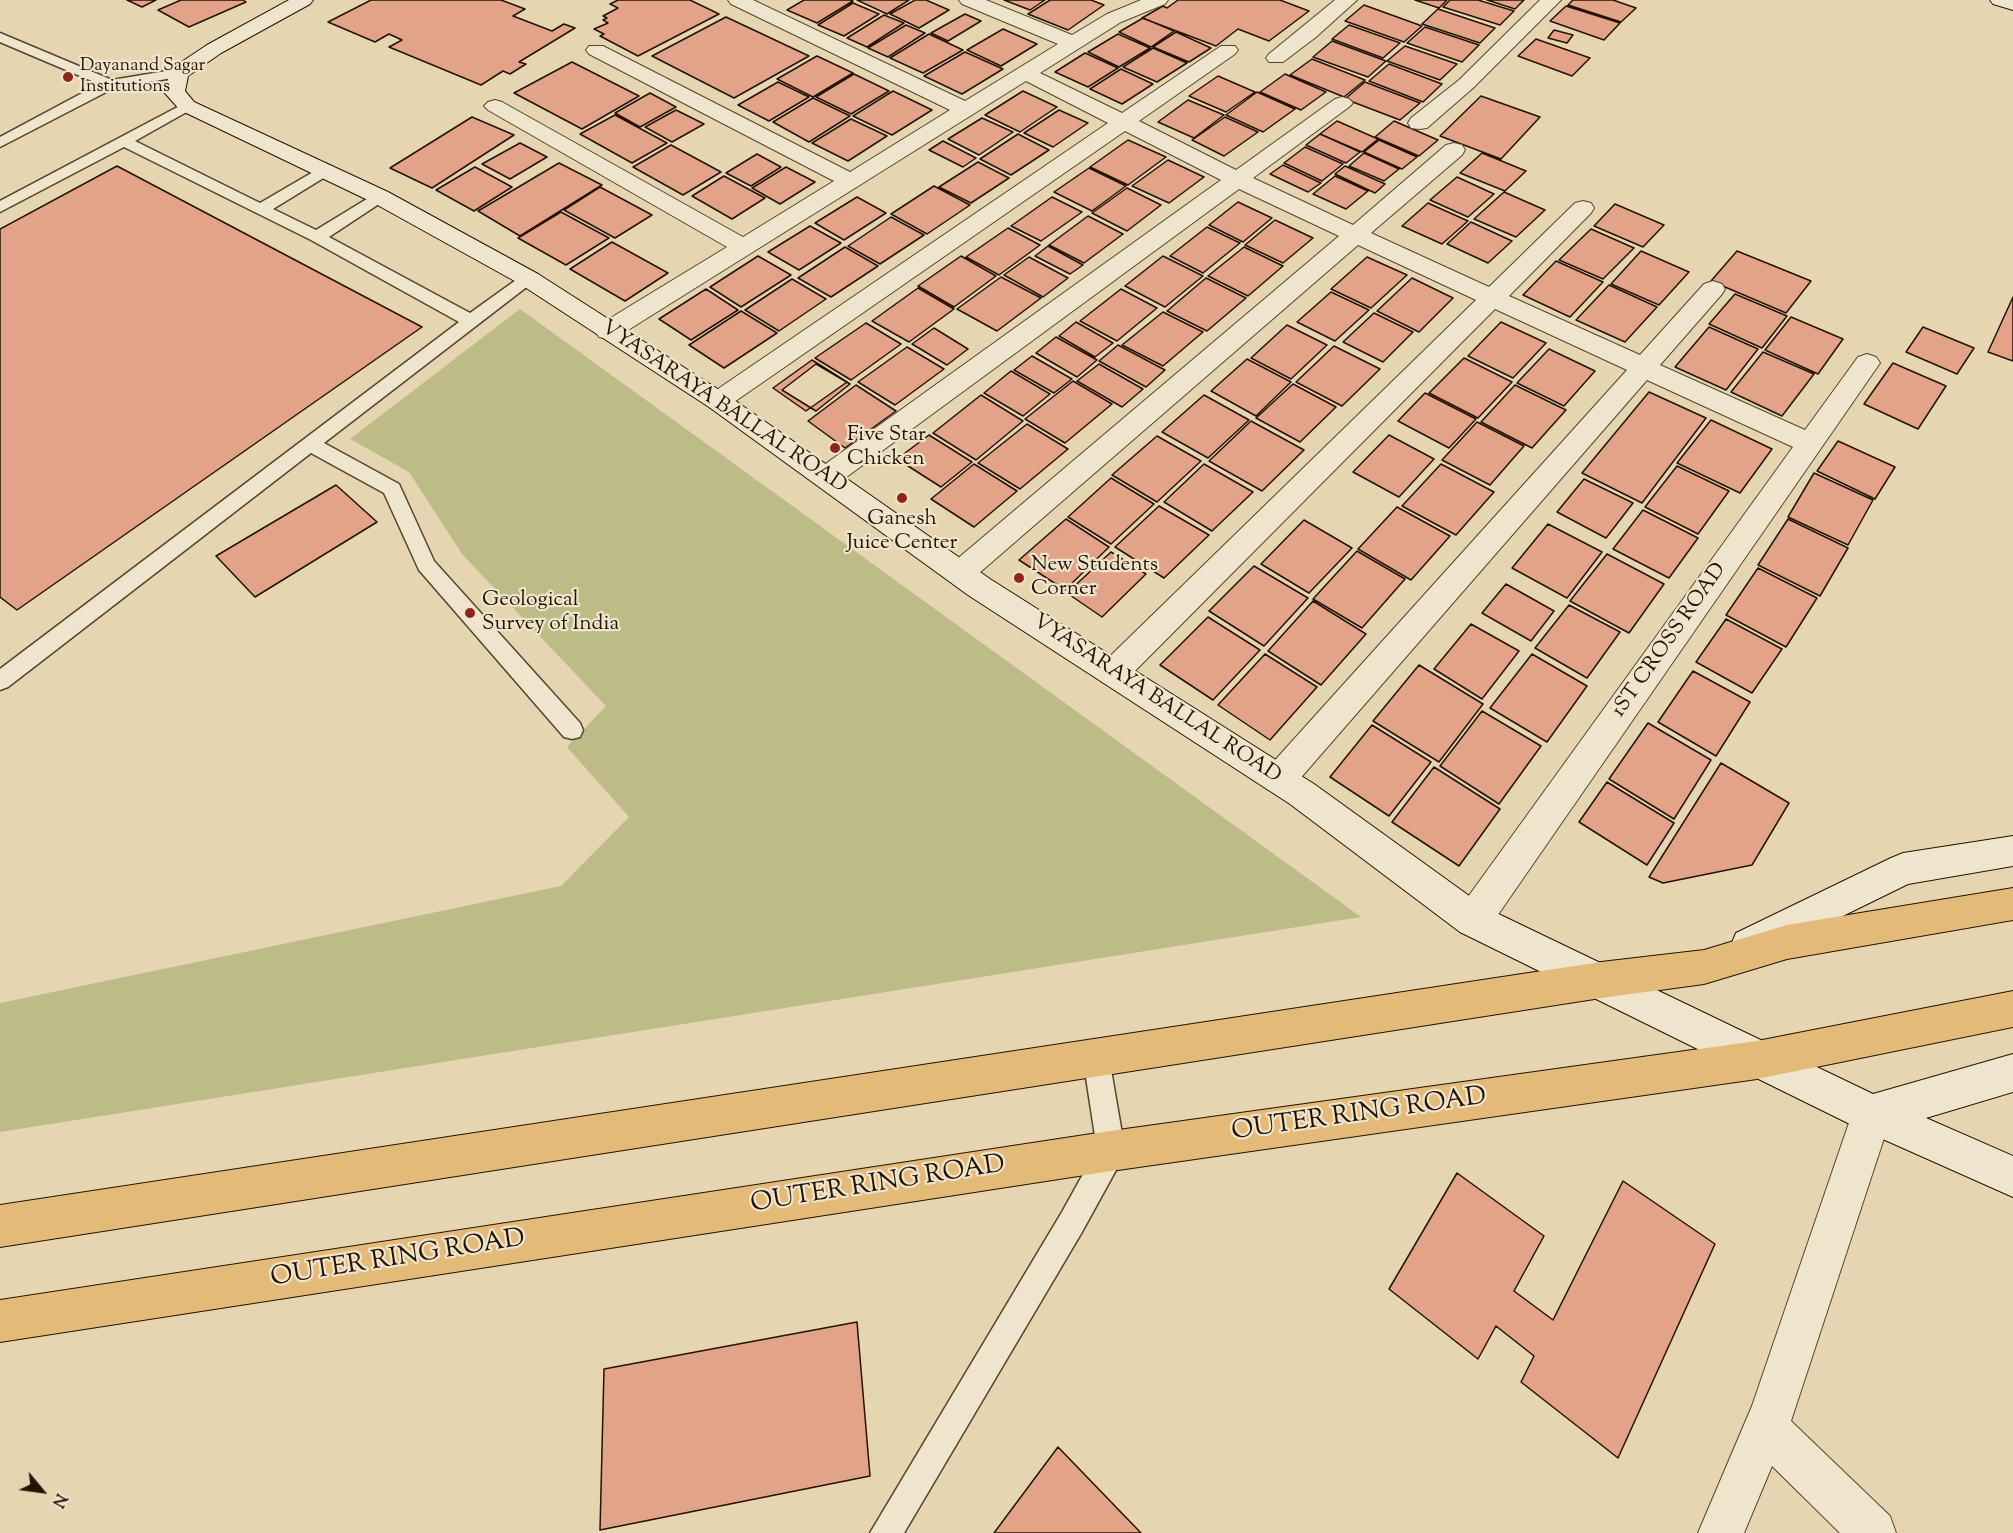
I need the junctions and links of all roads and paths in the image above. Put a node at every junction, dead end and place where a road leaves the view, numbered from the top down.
1 (303, 0) edge
2 (738, 0) edge
3 (782, 0) edge
4 (969, 0) edge
5 (1158, 0) edge
6 (1347, 0) edge
7 (1551, 0) edge
8 (2000, 0) edge
9 (2013, 4) edge
10 (761, 11) junction
11 (0, 37) edge
12 (1073, 44) junction
13 (596, 50) dead end
14 (1228, 50) dead end
15 (1276, 58) dead end
16 (178, 73) junction
17 (1025, 74) junction
18 (110, 84) junction
19 (1342, 103) dead end
20 (187, 106) junction
21 (495, 106) dead end
22 (966, 110) junction
23 (1122, 123) junction
24 (1419, 123) dead end
25 (124, 141) junction
26 (0, 144) edge
27 (1454, 150) dead end
28 (325, 171) junction
29 (1237, 180) junction
30 (851, 181) junction
31 (380, 197) junction
32 (0, 207) edge
33 (1582, 208) dead end
34 (261, 209) junction
35 (1356, 235) junction
36 (317, 237) junction
37 (744, 247) junction
38 (529, 279) junction
39 (1713, 289) dead end
40 (1492, 298) junction
41 (471, 321) junction
42 (608, 331) junction
43 (1867, 363) dead end
44 (1644, 367) junction
45 (718, 401) junction
46 (310, 444) junction
47 (1810, 444) junction
48 (827, 477) junction
49 (960, 573) junction
50 (1113, 673) junction
51 (0, 681) edge
52 (572, 730) dead end
53 (1278, 779) junction
54 (2013, 851) edge
55 (2013, 904) edge
56 (1473, 920) junction
57 (1704, 967) junction
58 (1600, 980) junction
59 (2013, 1009) edge
60 (1096, 1058) junction
61 (1757, 1060) junction
62 (2013, 1073) edge
63 (1872, 1114) junction
64 (1111, 1151) junction
65 (2013, 1177) edge
66 (0, 1226) edge
67 (0, 1321) edge
68 (1765, 1427) junction
69 (886, 1533) edge
70 (1721, 1533) edge
71 (1873, 1533) edge

1 - 16 street
2 - 10 street
3 - 10 street
4 - 12 street
5 - 12 street
6 - 15 street
7 - 24 street
8 - 9 street
10 - 22 street
11 - 18 lane
12 - 17 street
13 - 30 street
14 - 23 street
16 - 18 lane
16 - 20 street
17 - 22 street
17 - 23 street
18 - 26 lane
19 - 29 street
20 - 25 lane
20 - 28 street, VYASARAYA BALLAL ROAD
21 - 37 street
22 - 30 street
23 - 29 street
23 - 45 street
25 - 32 lane
25 - 34 lane
27 - 35 street
28 - 31 street, VYASARAYA BALLAL ROAD
28 - 34 lane
29 - 35 street
29 - 48 street
30 - 37 street
31 - 36 lane
31 - 38 street, VYASARAYA BALLAL ROAD
33 - 40 street
34 - 36 lane
35 - 40 street
35 - 49 street
36 - 41 lane
37 - 42 street
38 - 41 lane
38 - 42 street, VYASARAYA BALLAL ROAD
39 - 44 street
40 - 44 street
40 - 50 street
41 - 46 lane
42 - 45 street, VYASARAYA BALLAL ROAD
43 - 47 street, 1ST CROSS ROAD
44 - 47 street
44 - 53 street
45 - 48 street, VYASARAYA BALLAL ROAD
46 - 51 lane
46 - 52 lane
47 - 56 street, 1ST CROSS ROAD
48 - 49 street, VYASARAYA BALLAL ROAD
49 - 50 street, VYASARAYA BALLAL ROAD
50 - 53 street, VYASARAYA BALLAL ROAD
53 - 56 street, VYASARAYA BALLAL ROAD
54 - 57 street
55 - 57 highway
56 - 58 street, VYASARAYA BALLAL ROAD
57 - 58 highway
58 - 60 highway
58 - 61 street, VYASARAYA BALLAL ROAD
59 - 61 highway, OUTER RING ROAD
60 - 64 lane
60 - 66 highway
61 - 63 street, VYASARAYA BALLAL ROAD
61 - 64 highway, OUTER RING ROAD
62 - 63 street
63 - 65 street, VYASARAYA BALLAL ROAD
63 - 68 street
64 - 67 highway, OUTER RING ROAD
64 - 69 lane
68 - 70 street
68 - 71 street

